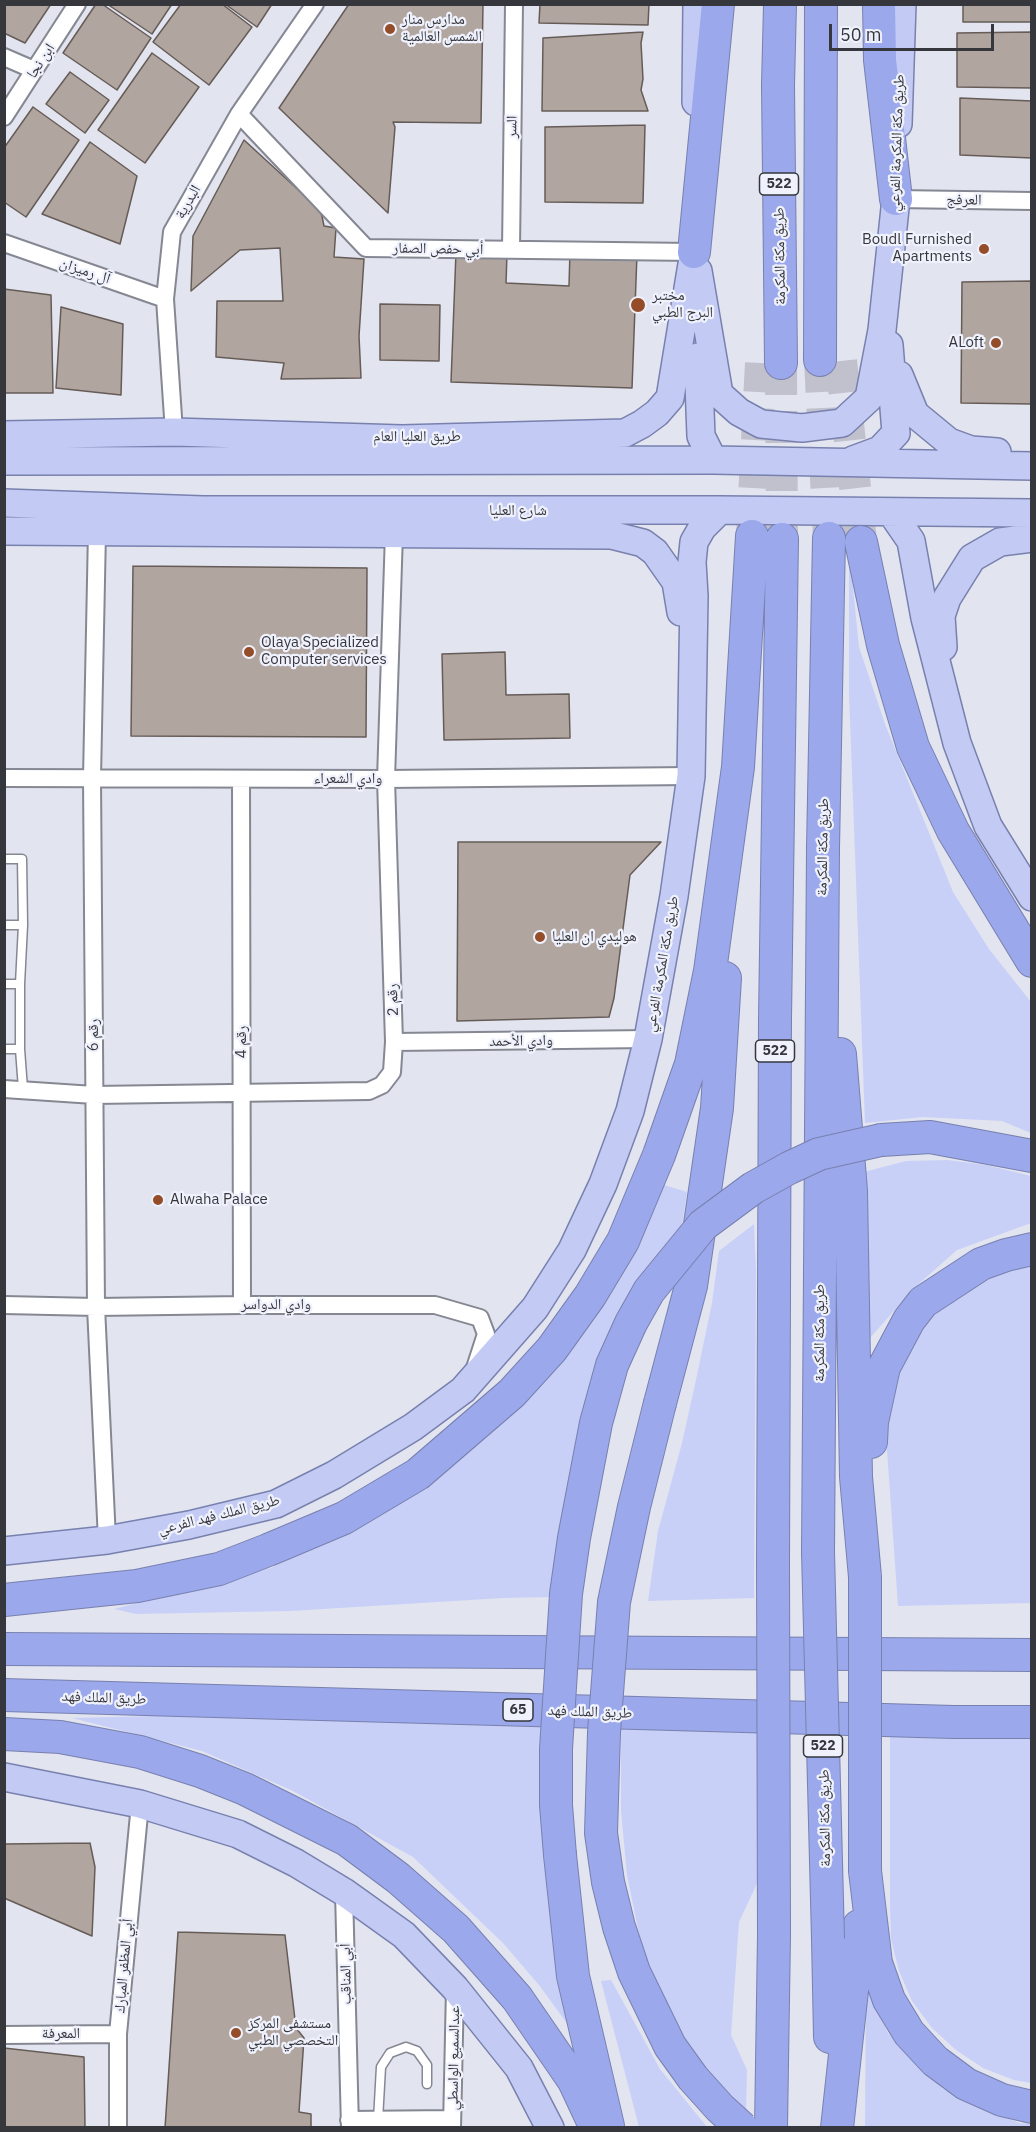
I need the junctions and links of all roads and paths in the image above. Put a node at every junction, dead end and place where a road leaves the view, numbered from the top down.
1 (77, 4) edge
2 (315, 4) edge
3 (514, 4) edge
4 (697, 4) edge
5 (718, 4) edge
6 (780, 4) edge
7 (821, 4) edge
8 (879, 4) edge
9 (902, 4) edge
10 (4, 57) edge
11 (34, 70) junction
12 (239, 114) junction
13 (4, 117) edge
14 (896, 199) junction
15 (1032, 201) edge
16 (4, 243) edge
17 (511, 250) junction
18 (694, 252) junction
19 (165, 299) junction
20 (889, 352) junction
21 (830, 361) tunnel mouth
22 (771, 363) tunnel mouth
23 (174, 432) junction
24 (4, 435) edge
25 (1032, 452) edge
26 (713, 460) junction
27 (4, 461) edge
28 (843, 463) junction
29 (1032, 466) edge
30 (4, 503) edge
31 (720, 510) junction
32 (891, 512) junction
33 (1032, 513) edge
34 (4, 531) edge
35 (97, 531) junction
36 (394, 533) junction
37 (752, 536) tunnel mouth
38 (828, 538) tunnel mouth
39 (1032, 538) edge
40 (782, 539) tunnel mouth
41 (861, 542) tunnel mouth
42 (692, 699) junction
43 (957, 743) junction
44 (738, 767) junction
45 (691, 776) junction
46 (4, 778) edge
47 (93, 778) junction
48 (241, 779) junction
49 (386, 779) junction
50 (822, 848) junction
51 (4, 859) edge
52 (1032, 897) edge
53 (4, 925) edge
54 (23, 925) junction
55 (1032, 961) edge
56 (4, 984) edge
57 (20, 984) junction
58 (648, 1039) junction
59 (394, 1042) junction
60 (4, 1049) edge
61 (20, 1049) junction
62 (4, 1089) edge
63 (23, 1089) junction
64 (242, 1093) junction
65 (94, 1095) junction
66 (1032, 1156) edge
67 (1032, 1249) edge
68 (4, 1305) edge
69 (242, 1305) junction
70 (96, 1307) junction
71 (471, 1380) junction
72 (107, 1540) junction
73 (4, 1551) edge
74 (865, 1577) junction
75 (4, 1600) edge
76 (1032, 1635) edge
77 (4, 1649) edge
78 (1032, 1655) edge
79 (954, 1656) junction
80 (4, 1695) edge
81 (954, 1722) junction
82 (1032, 1722) edge
83 (1032, 1730) edge
84 (4, 1734) edge
85 (4, 1777) edge
86 (140, 1804) junction
87 (865, 1871) junction
88 (344, 1892) junction
89 (455, 1988) junction
90 (118, 2034) junction
91 (4, 2035) edge
92 (428, 2084) dead end
93 (1032, 2107) edge
94 (378, 2121) junction
95 (452, 2123) edge
96 (350, 2124) edge
97 (118, 2127) edge
98 (550, 2127) edge
99 (596, 2127) edge
100 (608, 2127) edge
101 (742, 2127) edge
102 (771, 2127) edge
103 (833, 2127) edge
104 (837, 2127) edge

1 - 11 street, ابن نجا
2 - 12 street, البدرية
3 - 17 street, السر
4 - 18 main road
5 - 18 highway
6 - 22 highway
7 - 21 highway, 522
8 - 14 highway
9 - 14 main road, طريق مكة المكرمة الفرعي
10 - 11 street
11 - 13 street, ابن نجا
12 - 17 street, أبي حفص الصفار
12 - 19 street, البدرية
14 - 15 street, العرفج
14 - 18 main road
14 - 20 main road, طريق مكة المكرمة الفرعي
16 - 19 street, آل رميزان
17 - 18 street, أبي حفص الصفار
18 - 23 main road, طريق العليا العام
18 - 26 main road
19 - 23 street, البدرية
20 - 25 main road
20 - 28 main road, طريق مكة المكرمة الفرعي
23 - 24 main road, طريق العليا العام
26 - 27 main road
26 - 28 main road
28 - 29 main road
30 - 31 main road, شارع العليا
31 - 32 main road, شارع العليا
31 - 42 main road, طريق مكة المكرمة الفرعي
32 - 33 main road, شارع العليا
32 - 43 main road
34 - 35 main road
35 - 36 main road
35 - 47 street, رقم 6
36 - 42 main road
36 - 49 street, رقم 2
37 - 44 highway
38 - 50 highway, طريق مكة المكرمة / 522
39 - 43 main road
40 - 102 highway, 522, bridge
41 - 55 highway
42 - 45 main road, طريق مكة المكرمة الفرعي
43 - 52 main road
44 - 75 highway
44 - 101 highway, bridge
45 - 49 street, وادي الشعراء
45 - 58 main road, طريق مكة المكرمة الفرعي
46 - 47 street, وادي الشعراء
47 - 48 street, وادي الشعراء
47 - 65 street, رقم 6
48 - 49 street, وادي الشعراء
48 - 64 street, رقم 4
49 - 59 street, رقم 2
50 - 74 highway
50 - 103 highway, طريق مكة المكرمة / 522, bridge
51 - 54 lane
53 - 54 lane
54 - 57 lane
56 - 57 lane
57 - 61 lane
58 - 59 street, وادي الأحمد
58 - 71 main road, طريق مكة المكرمة الفرعي
59 - 64 street, رقم 2
60 - 61 lane
61 - 63 lane
62 - 63 street, رقم 2
63 - 65 street, رقم 2
64 - 65 street, رقم 2
64 - 69 street, رقم 4
65 - 70 street, رقم 6
66 - 100 highway, bridge
67 - 74 highway
68 - 70 street, وادي الدواسر
69 - 70 street, وادي الدواسر
69 - 71 street, وادي الدواسر
70 - 72 street, رقم 6
71 - 72 main road, طريق الملك فهد الفرعي
72 - 73 main road, طريق الملك فهد الفرعي
74 - 87 highway, bridge
76 - 79 highway
77 - 79 highway
78 - 79 highway
80 - 81 highway, طريق الملك فهد / 65
81 - 82 highway, طريق الملك فهد / 65
81 - 83 highway
84 - 99 highway
85 - 86 main road
86 - 88 main road
86 - 90 street, أبي المظفر المبارك
87 - 93 highway
87 - 104 highway
88 - 89 main road
88 - 96 street, أبي المناقب
89 - 95 street, عبدالسميع الواسطي
89 - 98 main road
90 - 91 street, المعرفة
90 - 97 street, أبي المظفر المبارك
92 - 94 lane
94 - 95 street
94 - 96 street

